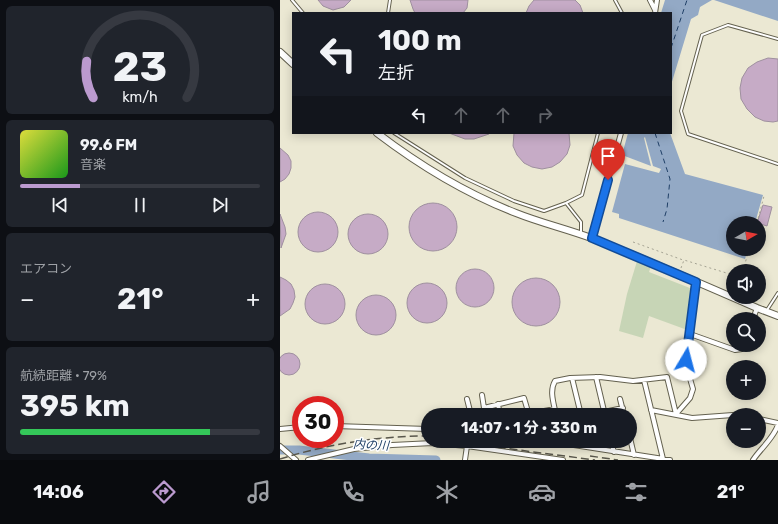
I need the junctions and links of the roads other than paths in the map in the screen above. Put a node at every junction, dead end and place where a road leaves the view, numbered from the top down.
1 (292, 0) edge
2 (390, 0) edge
3 (615, 0) edge
4 (650, 0) edge
5 (657, 0) edge
6 (655, 11) edge
7 (302, 12) edge
8 (388, 12) edge
9 (621, 12) edge
10 (778, 39) edge
11 (280, 52) edge
12 (292, 63) edge
13 (378, 134) edge
14 (396, 134) edge
15 (598, 134) edge
16 (621, 134) edge
17 (778, 164) edge
18 (566, 203) junction
19 (581, 234) junction
20 (592, 238) junction
21 (696, 282) junction
22 (778, 293) edge
23 (757, 308) junction
24 (766, 311) junction
25 (756, 312) edge
26 (778, 316) edge
27 (690, 334) junction
28 (726, 347) edge
29 (596, 377) junction
30 (572, 378) junction
31 (644, 380) junction
32 (482, 395) dead end
33 (467, 399) dead end
34 (620, 399) dead end
35 (498, 404) junction
36 (469, 408) edge
37 (499, 408) edge
38 (526, 408) edge
39 (555, 408) edge
40 (579, 408) edge
41 (604, 408) edge
42 (623, 408) edge
43 (651, 410) junction
44 (676, 414) junction
45 (726, 416) edge
46 (766, 421) edge
47 (778, 424) edge
48 (344, 426) edge
49 (292, 428) edge
50 (280, 429) edge
51 (421, 429) edge
52 (421, 444) edge
53 (280, 446) edge
54 (467, 448) edge
55 (481, 448) edge
56 (593, 448) edge
57 (613, 448) edge
58 (632, 448) edge
59 (614, 452) junction
60 (634, 455) junction
61 (663, 459) junction
62 (296, 460) edge
63 (308, 460) edge
64 (465, 460) edge
65 (563, 460) edge
66 (670, 460) edge
67 (753, 460) edge

1 - 7 lane
2 - 8 lane
3 - 9 lane
4 - 6 street
5 - 6 street
10 - 17 lane
11 - 12 street
13 - 19 street
14 - 18 lane
15 - 18 lane
16 - 20 street
18 - 19 lane
19 - 20 street
20 - 21 street
21 - 23 street
21 - 27 street
22 - 24 lane
23 - 24 street
23 - 25 street
24 - 26 street
27 - 28 street
27 - 44 street
29 - 30 street
29 - 31 street
29 - 41 street
30 - 39 street
30 - 40 street
31 - 43 street
31 - 44 street
32 - 35 street
33 - 36 street
34 - 42 street
35 - 37 street
35 - 38 street
43 - 44 street
43 - 61 street
44 - 45 street
46 - 47 street
47 - 67 street
48 - 51 street
49 - 50 street
52 - 63 street
53 - 62 street
54 - 64 street
55 - 65 street
56 - 59 street
57 - 59 street
58 - 60 street
59 - 60 street
60 - 61 street
61 - 66 street

